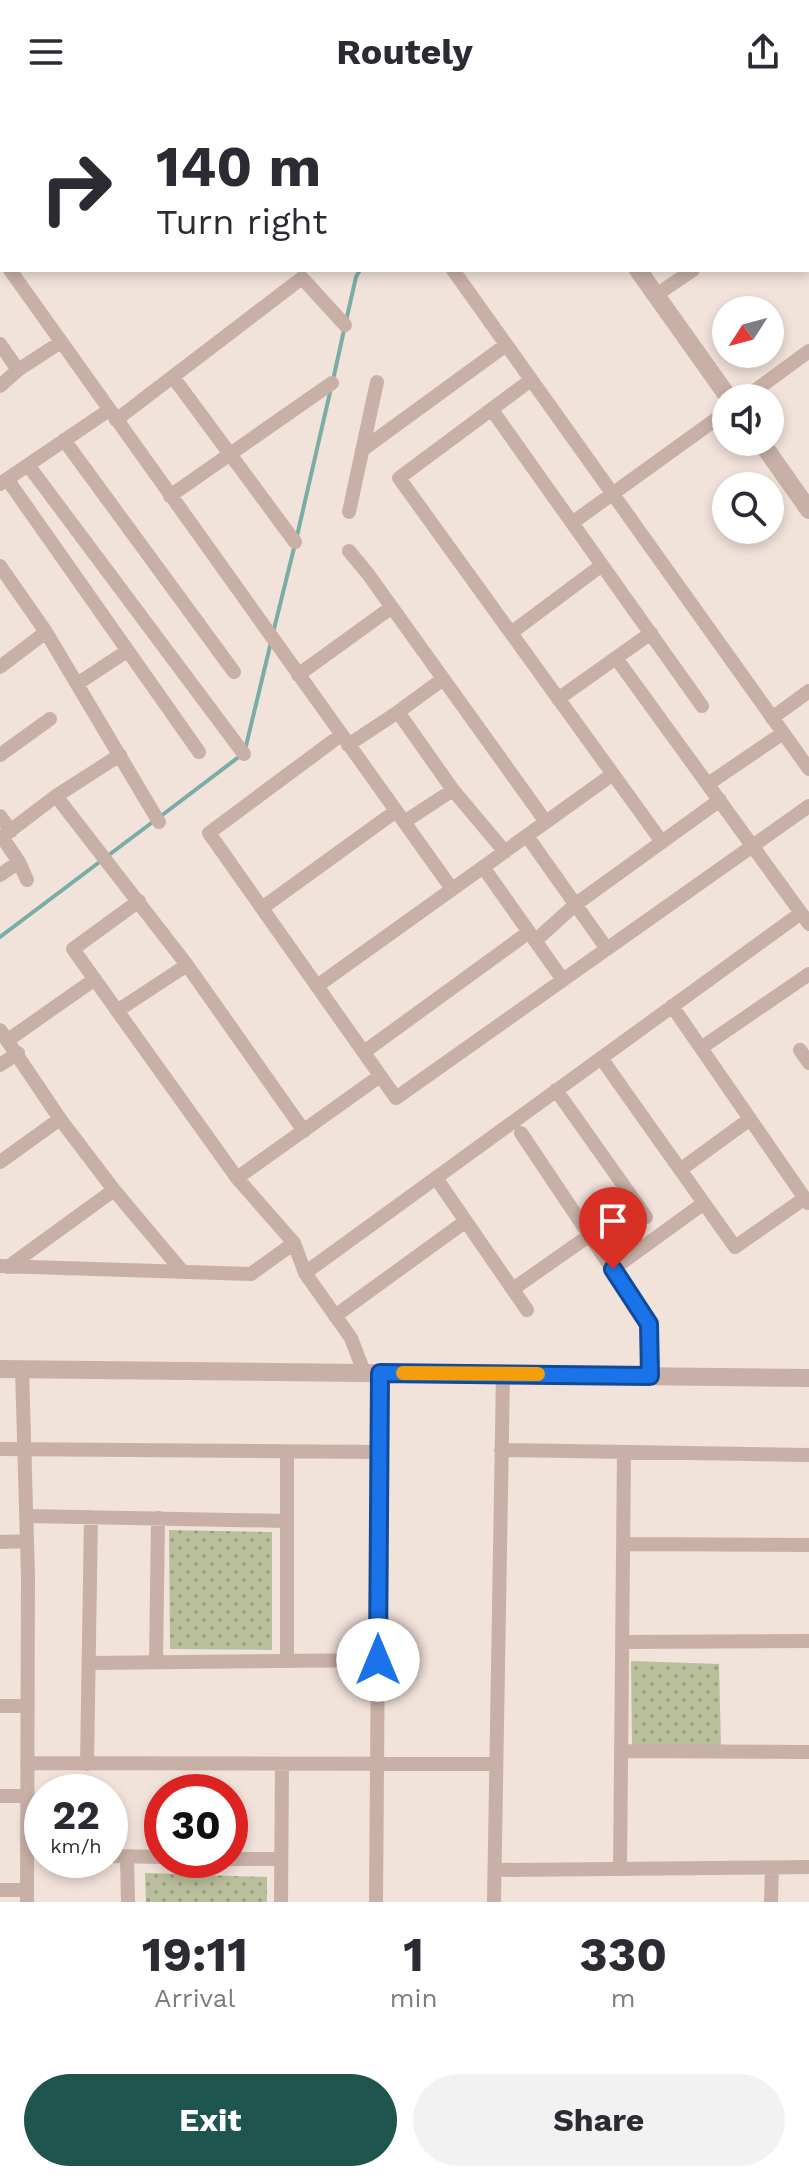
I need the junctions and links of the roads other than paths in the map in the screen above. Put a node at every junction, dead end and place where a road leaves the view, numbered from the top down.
1 (11, 272) edge
2 (454, 272) edge
3 (639, 272) edge
4 (690, 272) edge
5 (656, 295) junction
6 (345, 325) dead end
7 (61, 342) junction
8 (0, 344) edge
9 (506, 345) junction
10 (809, 351) edge
11 (18, 370) junction
12 (173, 377) junction
13 (531, 380) junction
14 (377, 382) dead end
15 (332, 383) dead end
16 (719, 384) edge
17 (764, 384) edge
18 (0, 386) edge
19 (492, 410) junction
20 (113, 415) junction
21 (712, 422) edge
22 (64, 440) junction
23 (362, 450) junction
24 (230, 454) junction
25 (771, 456) edge
26 (28, 465) junction
27 (4, 482) edge
28 (613, 494) junction
29 (170, 496) junction
30 (809, 510) edge
31 (349, 512) dead end
32 (572, 523) junction
33 (295, 542) dead end
34 (349, 551) dead end
35 (602, 565) junction
36 (0, 566) edge
37 (392, 607) junction
38 (46, 632) junction
39 (511, 633) junction
40 (651, 633) junction
41 (127, 651) junction
42 (616, 658) junction
43 (0, 667) edge
44 (234, 672) dead end
45 (298, 675) junction
46 (443, 679) junction
47 (77, 684) junction
48 (809, 691) edge
49 (558, 699) junction
50 (702, 706) dead end
51 (398, 712) junction
52 (772, 718) junction
53 (50, 719) dead end
54 (783, 733) junction
55 (345, 740) junction
56 (199, 752) dead end
57 (244, 754) dead end
58 (0, 755) edge
59 (120, 755) junction
60 (809, 769) edge
61 (613, 774) junction
62 (708, 784) junction
63 (453, 790) junction
64 (56, 796) junction
65 (720, 800) junction
66 (809, 806) edge
67 (0, 816) edge
68 (400, 816) junction
69 (159, 822) dead end
70 (546, 822) junction
71 (11, 831) junction
72 (527, 836) junction
73 (662, 842) junction
74 (753, 845) junction
75 (505, 852) junction
76 (19, 862) junction
77 (483, 867) junction
78 (0, 875) edge
79 (27, 880) dead end
80 (452, 889) junction
81 (139, 901) junction
82 (576, 904) junction
83 (262, 908) junction
84 (807, 921) edge
85 (532, 936) junction
86 (607, 949) junction
87 (187, 965) junction
88 (809, 974) edge
89 (95, 979) junction
90 (563, 980) junction
91 (317, 986) junction
92 (672, 1006) junction
93 (117, 1011) junction
94 (4, 1035) edge
95 (701, 1048) junction
96 (800, 1050) dead end
97 (364, 1052) junction
98 (18, 1053) junction
99 (601, 1058) junction
100 (809, 1063) edge
101 (0, 1065) edge
102 (380, 1076) junction
103 (556, 1090) junction
104 (60, 1119) junction
105 (750, 1119) junction
106 (304, 1131) junction
107 (521, 1133) dead end
108 (0, 1162) edge
109 (680, 1170) junction
110 (237, 1178) junction
111 (436, 1178) junction
112 (114, 1190) junction
113 (807, 1201) edge
114 (704, 1203) junction
115 (646, 1217) dead end
116 (466, 1221) junction
117 (590, 1235) junction
118 (294, 1243) junction
119 (4, 1267) edge
120 (613, 1269) junction
121 (182, 1271) junction
122 (305, 1273) junction
123 (513, 1289) junction
124 (527, 1310) dead end
125 (335, 1316) junction
126 (0, 1369) edge
127 (22, 1369) junction
128 (372, 1372) junction
129 (503, 1374) junction
130 (650, 1376) junction
131 (809, 1378) edge
132 (0, 1449) edge
133 (24, 1450) junction
134 (501, 1450) junction
135 (287, 1452) junction
136 (380, 1452) junction
137 (624, 1452) junction
138 (809, 1455) edge
139 (26, 1516) junction
140 (91, 1517) junction
141 (158, 1518) junction
142 (287, 1521) junction
143 (27, 1541) junction
144 (0, 1542) edge
145 (624, 1544) junction
146 (809, 1545) edge
147 (809, 1641) edge
148 (623, 1642) junction
149 (378, 1660) junction
150 (287, 1661) junction
151 (156, 1662) junction
152 (89, 1663) junction
153 (0, 1706) edge
154 (27, 1706) junction
155 (622, 1751) junction
156 (809, 1752) edge
157 (27, 1763) junction
158 (87, 1764) junction
159 (282, 1764) junction
160 (377, 1764) junction
161 (496, 1764) junction
162 (27, 1774) edge
163 (0, 1796) edge
164 (24, 1796) edge
165 (248, 1859) edge
166 (281, 1859) junction
167 (809, 1867) edge
168 (772, 1868) junction
169 (620, 1869) junction
170 (495, 1870) junction
171 (127, 1878) edge
172 (0, 1890) edge
173 (27, 1896) edge
174 (128, 1902) edge
175 (281, 1902) edge
176 (376, 1902) edge
177 (494, 1902) edge
178 (771, 1902) edge

1 - 7 street
2 - 9 street
3 - 5 street
4 - 5 street
5 - 16 street
6 - 12 street
7 - 11 street
7 - 20 street
8 - 11 street
9 - 13 street
9 - 23 street
10 - 17 street
11 - 18 street
12 - 20 street
12 - 24 street
13 - 19 street
13 - 28 street
14 - 23 street
15 - 24 street
19 - 32 street
19 - 39 street
20 - 22 street
20 - 29 street
21 - 28 street
22 - 26 street
22 - 44 street
23 - 31 street
24 - 29 street
24 - 33 street
25 - 30 street
26 - 27 street
26 - 57 street
27 - 41 street
28 - 32 street
28 - 52 street
29 - 45 street
32 - 35 street
34 - 37 street
35 - 39 street
35 - 40 street
36 - 38 street
37 - 45 street
37 - 46 street
38 - 43 street
38 - 47 street
39 - 49 street
40 - 42 street
40 - 50 street
41 - 47 street
41 - 56 street
42 - 49 street
42 - 62 street
45 - 55 street
46 - 51 street
46 - 70 street
47 - 59 street
48 - 52 street
49 - 61 street
51 - 55 street
51 - 63 street
52 - 54 street
53 - 58 street
54 - 60 street
54 - 62 street
55 - 68 street
55 - 83 street
59 - 64 street
59 - 69 street
61 - 70 street
61 - 73 street
62 - 65 street
63 - 68 street
63 - 75 street
64 - 71 street
64 - 81 street
65 - 73 street
65 - 74 street
66 - 74 street
67 - 71 street
68 - 80 street
68 - 83 street
70 - 72 street
71 - 76 street
72 - 75 street
72 - 82 street
73 - 82 street
74 - 84 street
74 - 86 street
75 - 77 street
76 - 78 street
76 - 79 street
77 - 80 street
77 - 85 street
80 - 91 street
81 - 87 street
81 - 89 street
82 - 85 street
82 - 86 street
83 - 91 street
84 - 92 street
85 - 90 street
85 - 97 street
86 - 90 street
87 - 93 street
87 - 106 street
88 - 95 street
89 - 93 street
89 - 94 street
90 - 102 street
91 - 97 street
92 - 95 street
92 - 99 street
93 - 110 street
94 - 98 street
95 - 105 street
96 - 100 street
97 - 102 street
98 - 101 street
98 - 104 street
99 - 103 street
99 - 109 street
102 - 106 street
103 - 111 street
103 - 115 street
104 - 108 street
104 - 112 street
105 - 109 street
105 - 113 street
106 - 110 street
107 - 117 street
109 - 114 street
110 - 118 street
111 - 116 street
111 - 122 street
112 - 119 street
112 - 121 street
113 - 114 street
114 - 120 street
116 - 123 street
116 - 125 street
117 - 120 street
117 - 123 street
118 - 121 street
118 - 122 street
119 - 121 street
120 - 130 street
122 - 125 street
123 - 124 street
125 - 128 street
126 - 127 street
127 - 128 street
127 - 133 street
128 - 129 street
128 - 136 street
129 - 130 street
129 - 134 street
130 - 131 street
132 - 133 street
133 - 135 street
133 - 139 street
134 - 137 street
134 - 161 street
135 - 136 street
135 - 142 street
136 - 149 street
137 - 138 street
137 - 145 street
139 - 140 street
139 - 143 street
140 - 141 street
140 - 152 street
141 - 142 street
141 - 151 street
142 - 150 street
143 - 144 street
143 - 154 street
145 - 146 street
145 - 148 street
147 - 148 street
148 - 155 street
149 - 150 street
149 - 160 street
150 - 151 street
151 - 152 street
152 - 158 street
153 - 154 street
154 - 157 street
155 - 156 street
155 - 169 street
157 - 158 street
157 - 162 street
158 - 159 street
159 - 160 street
159 - 166 street
160 - 161 street
160 - 176 street
161 - 170 street
163 - 164 street
165 - 166 street
166 - 175 street
167 - 168 street
168 - 169 street
168 - 178 street
169 - 170 street
170 - 177 street
171 - 174 street
172 - 173 street

